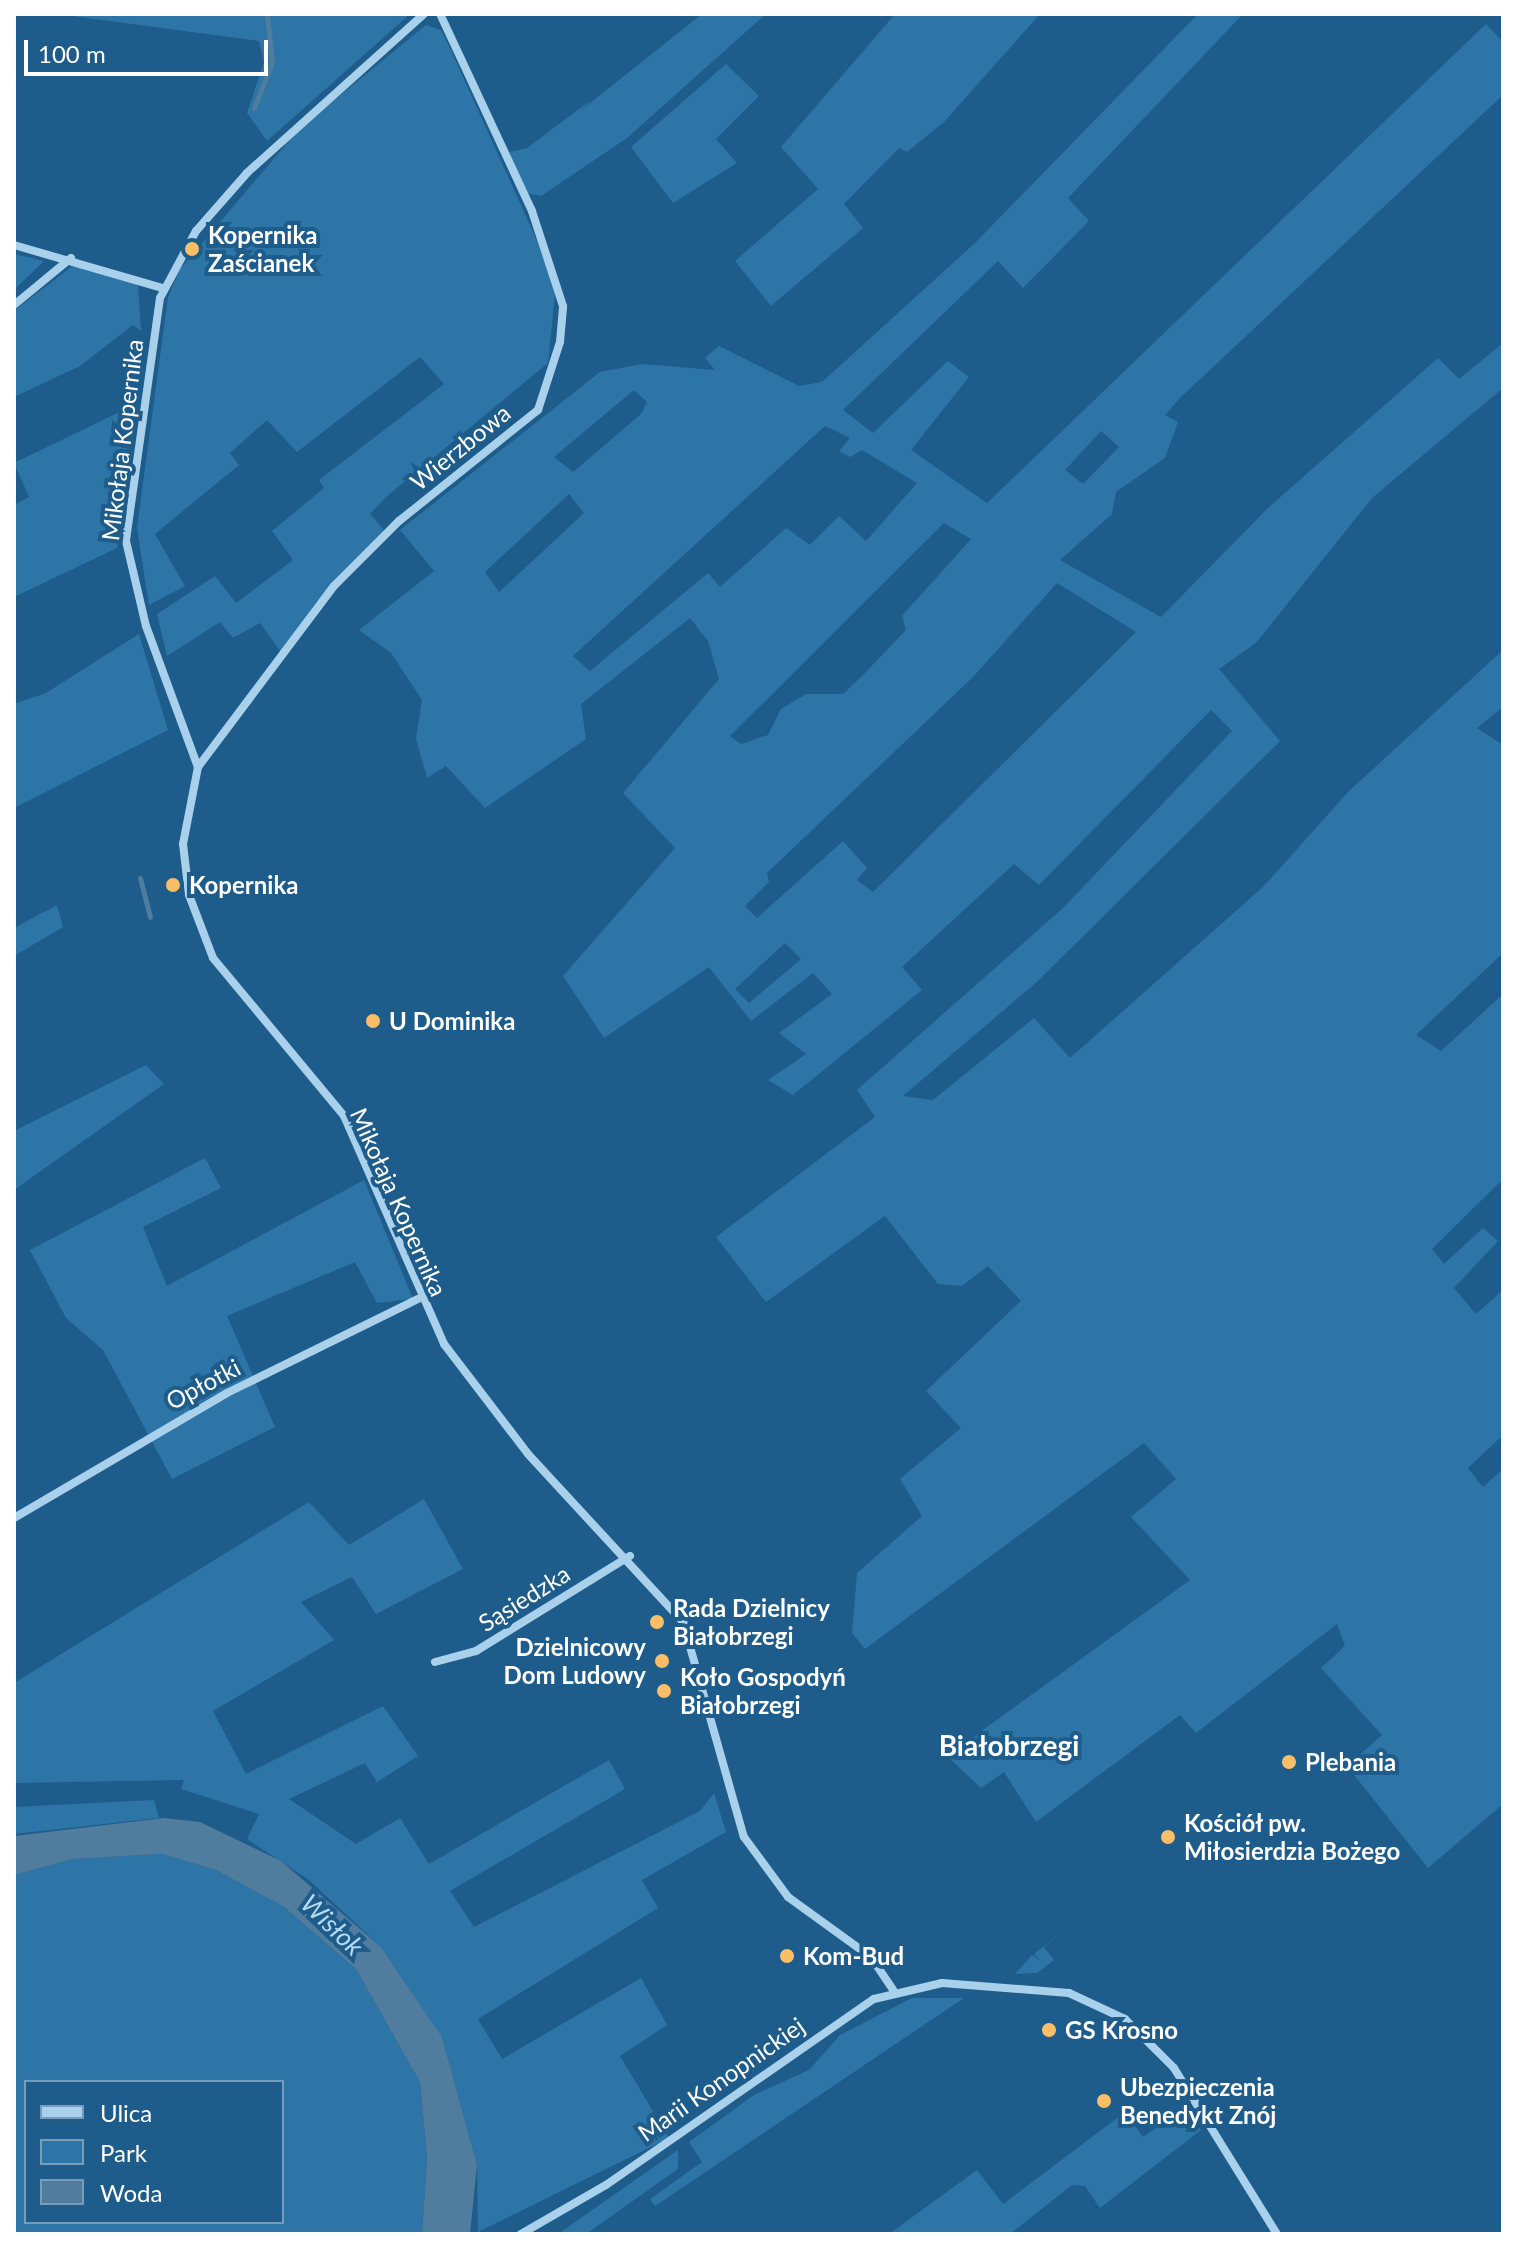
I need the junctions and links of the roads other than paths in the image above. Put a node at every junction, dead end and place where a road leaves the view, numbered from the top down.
1 (424, 14) edge
2 (440, 14) edge
3 (14, 245) edge
4 (71, 258) junction
5 (162, 288) junction
6 (14, 305) edge
7 (198, 767) junction
8 (418, 1299) junction
9 (14, 1518) edge
10 (630, 1556) junction
11 (435, 1662) dead end
12 (893, 1990) junction
13 (521, 2234) edge
14 (1277, 2234) edge

1 - 5 street, Mikołaja Kopernika
2 - 7 street, Wierzbowa
3 - 4 street
4 - 5 street
4 - 6 street
5 - 7 street, Mikołaja Kopernika
7 - 8 street, Mikołaja Kopernika
8 - 9 street, Opłotki
8 - 10 street, Mikołaja Kopernika
10 - 11 street, Sąsiedzka
10 - 12 street, Mikołaja Kopernika
12 - 13 street, Marii Konopnickiej
12 - 14 street

